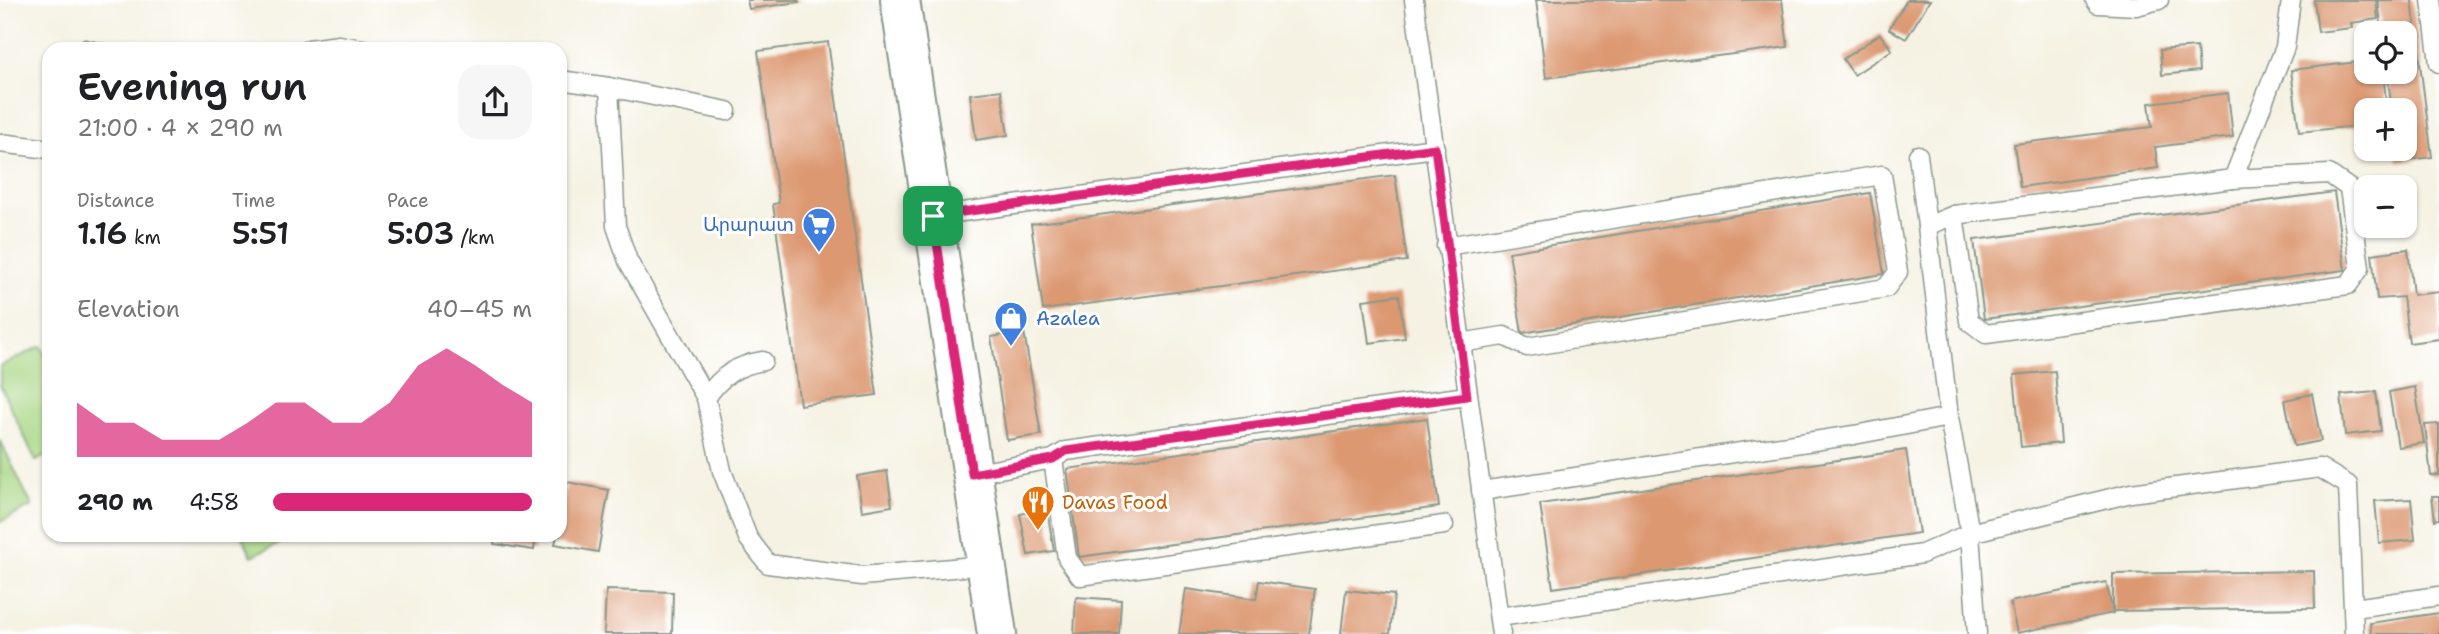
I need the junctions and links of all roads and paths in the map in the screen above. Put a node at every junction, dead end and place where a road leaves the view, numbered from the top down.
1 (900, 0) edge
2 (1413, 0) edge
3 (2095, 0) edge
4 (2158, 0) edge
5 (2291, 0) edge
6 (2431, 0) edge
7 (2439, 63) edge
8 (567, 81) edge
9 (608, 87) junction
10 (727, 111) dead end
11 (0, 143) edge
12 (42, 148) edge
13 (1435, 148) junction
14 (1918, 155) dead end
15 (2233, 179) junction
16 (1954, 215) junction
17 (933, 216) junction
18 (1927, 226) junction
19 (1446, 246) junction
20 (1460, 343) junction
21 (763, 361) dead end
22 (1467, 396) junction
23 (706, 398) junction
24 (1949, 417) junction
25 (1053, 459) junction
26 (972, 474) junction
27 (1481, 491) junction
28 (1444, 525) dead end
29 (1970, 533) junction
30 (986, 565) junction
31 (2439, 596) edge
32 (2354, 608) junction
33 (1500, 625) edge
34 (997, 634) edge
35 (1977, 634) edge
36 (2354, 634) edge

1 - 17 street
2 - 13 lane
3 - 4 lane
5 - 15 lane
6 - 7 lane
8 - 9 lane
9 - 10 lane
9 - 23 lane
11 - 12 lane
13 - 17 lane
13 - 19 lane
14 - 18 lane
15 - 16 lane
15 - 16 lane
16 - 18 lane
17 - 26 street
18 - 24 lane
19 - 20 lane
19 - 20 lane
20 - 22 lane
21 - 23 lane
22 - 25 lane
22 - 27 lane
23 - 30 lane
24 - 27 lane
24 - 29 lane
25 - 26 lane
25 - 28 lane
26 - 30 street
27 - 33 lane
29 - 32 lane
29 - 33 lane
29 - 35 lane
30 - 34 street
31 - 32 lane
32 - 36 lane

